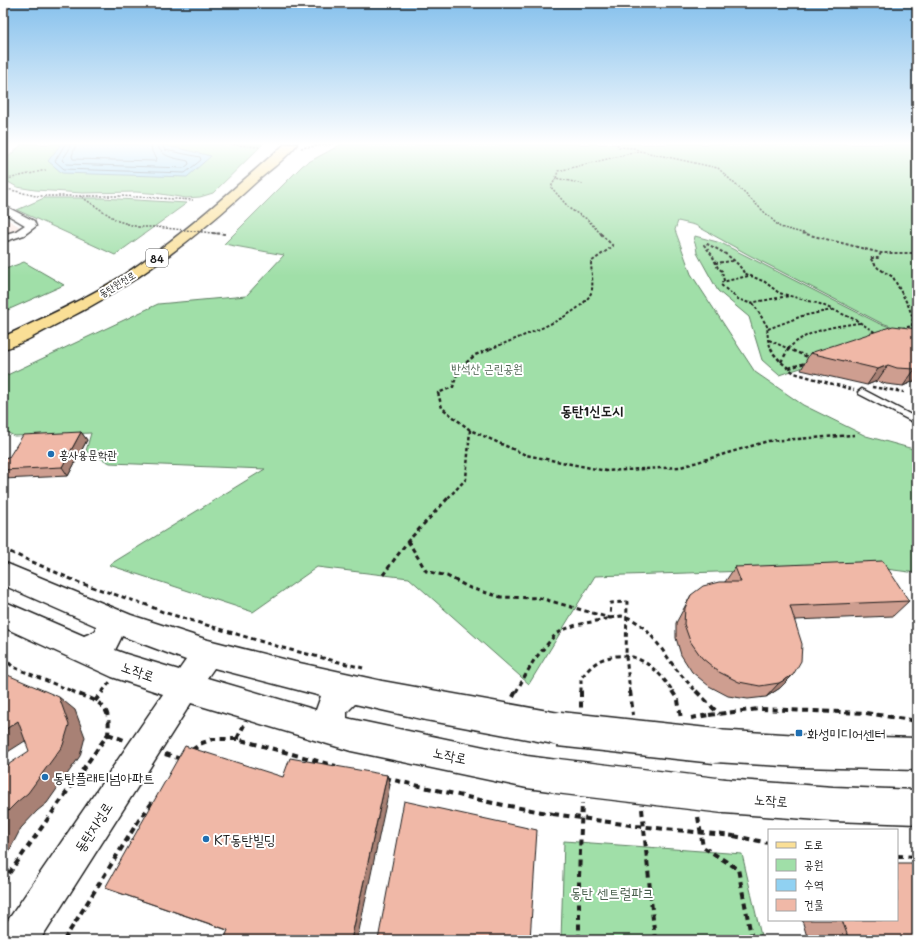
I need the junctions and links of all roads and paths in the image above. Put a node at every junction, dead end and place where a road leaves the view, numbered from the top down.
1 (3, 188) edge
2 (243, 188) edge
3 (551, 188) edge
4 (739, 188) edge
5 (80, 196) junction
6 (193, 200) dead end
7 (3, 208) edge
8 (225, 234) dead end
9 (3, 239) edge
10 (152, 247) dead end
11 (881, 253) junction
12 (917, 253) edge
13 (733, 261) junction
14 (715, 264) junction
15 (748, 276) junction
16 (724, 281) junction
17 (789, 296) junction
18 (753, 303) junction
19 (833, 310) junction
20 (16, 322) dead end
21 (860, 323) junction
22 (902, 328) edge
23 (768, 329) junction
24 (876, 333) edge
25 (768, 340) junction
26 (3, 344) edge
27 (789, 349) junction
28 (781, 362) junction
29 (789, 368) junction
30 (859, 391) junction
31 (904, 392) dead end
32 (917, 421) edge
33 (470, 430) junction
34 (854, 435) dead end
35 (408, 541) junction
36 (3, 549) edge
37 (3, 573) edge
38 (383, 575) dead end
39 (3, 614) edge
40 (627, 617) junction
41 (108, 618) junction
42 (610, 618) junction
43 (84, 649) junction
44 (207, 653) junction
45 (626, 656) junction
46 (3, 657) edge
47 (357, 678) junction
48 (185, 687) junction
49 (580, 691) dead end
50 (678, 700) dead end
51 (511, 701) dead end
52 (719, 714) junction
53 (709, 716) dead end
54 (917, 721) edge
55 (335, 730) junction
56 (917, 754) edge
57 (178, 765) edge
58 (342, 768) edge
59 (380, 777) edge
60 (158, 795) edge
61 (917, 807) edge
62 (768, 842) edge
63 (704, 847) dead end
64 (898, 856) edge
65 (917, 857) edge
66 (579, 877) dead end
67 (3, 882) edge
68 (18, 940) edge
69 (64, 940) edge
70 (579, 940) edge
71 (752, 940) edge

1 - 5 path
2 - 26 main road, 동탄원천로 / 84
3 - 33 path
4 - 11 path
5 - 6 path
5 - 8 path, bridge
7 - 9 street
10 - 20 main road, 동탄원천로 / 84
11 - 12 path
11 - 22 path
13 - 14 path
13 - 14 path
13 - 15 path
14 - 16 path
15 - 16 path
15 - 17 path
16 - 18 path
17 - 18 path
17 - 19 path
18 - 23 path
19 - 21 path
19 - 23 path
21 - 24 path
21 - 27 path
23 - 25 path
25 - 27 path
25 - 28 path
27 - 28 path
27 - 29 path
28 - 29 path
29 - 30 path
30 - 31 path
30 - 32 lane
33 - 34 path
33 - 35 path
35 - 38 path
35 - 42 path
36 - 47 path
37 - 41 street
39 - 43 street, 노작로
40 - 42 path
40 - 42 path
40 - 45 path
40 - 52 path
41 - 43 street
41 - 44 street
42 - 51 path
43 - 48 street, 노작로
44 - 47 street
44 - 48 street, 동탄지성로
45 - 49 path
45 - 50 path
46 - 67 path
47 - 55 street
47 - 56 street, bridge
48 - 55 street, 노작로
48 - 68 street, 동탄지성로
52 - 53 path
52 - 54 path
55 - 61 street, 노작로, bridge
57 - 58 path
59 - 62 path, bridge
60 - 69 path
63 - 71 path
64 - 65 path
66 - 70 path

